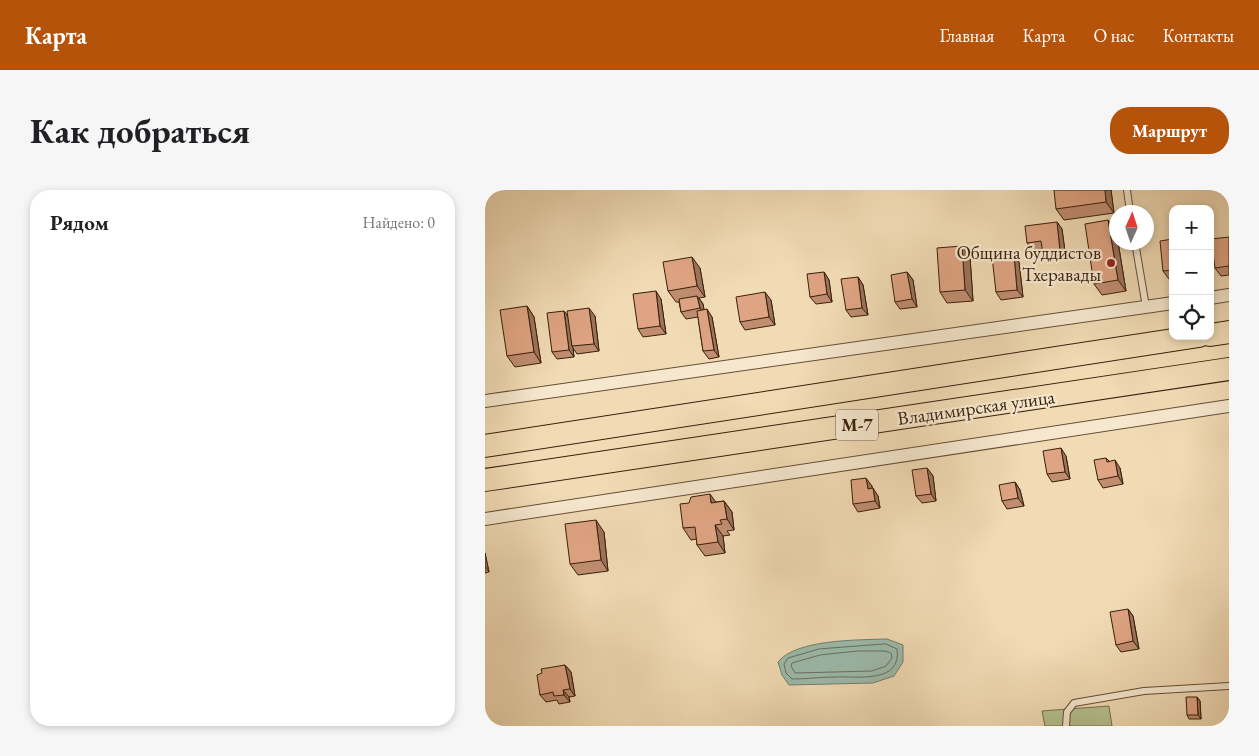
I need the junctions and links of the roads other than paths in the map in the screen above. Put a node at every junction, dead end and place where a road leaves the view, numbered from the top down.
1 (1127, 190) edge
2 (1130, 205) edge
3 (1136, 250) edge
4 (1229, 296) edge
5 (1214, 298) edge
6 (1169, 304) edge
7 (1146, 307) junction
8 (1229, 332) edge
9 (1214, 334) edge
10 (1173, 340) edge
11 (1229, 369) edge
12 (485, 401) edge
13 (1229, 406) edge
14 (485, 446) edge
15 (485, 480) edge
16 (485, 519) edge
17 (1229, 686) edge
18 (1065, 726) edge

1 - 2 lane
3 - 7 lane
4 - 5 street
6 - 7 street
7 - 12 street
8 - 9 highway
10 - 14 highway, Владимирская улица / М-7
11 - 15 highway, Владимирская улица / М-7
13 - 16 street
17 - 18 lane

